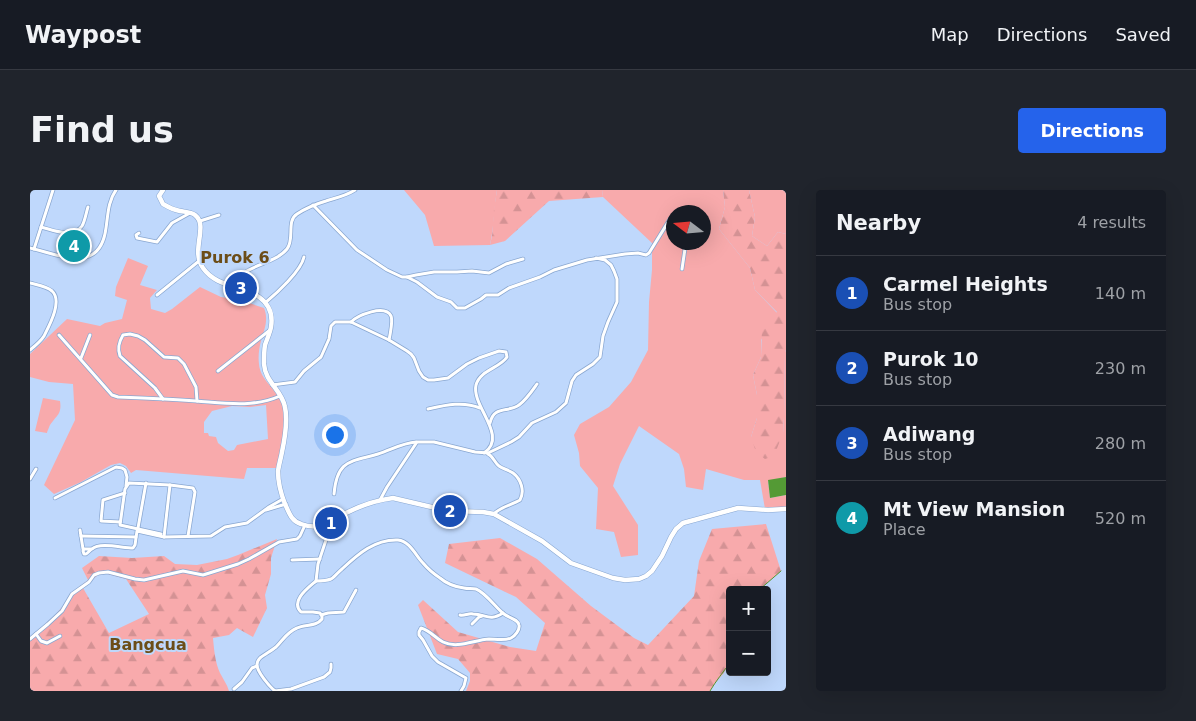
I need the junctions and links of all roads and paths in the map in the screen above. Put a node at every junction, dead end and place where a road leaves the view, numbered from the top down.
1 (53, 190) edge
2 (116, 190) edge
3 (163, 190) edge
4 (354, 190) edge
5 (313, 206) junction
6 (88, 207) dead end
7 (190, 212) junction
8 (219, 215) dead end
9 (200, 221) junction
10 (666, 226) edge
11 (41, 227) junction
12 (139, 233) dead end
13 (32, 249) edge
14 (685, 250) edge
15 (304, 257) dead end
16 (596, 258) junction
17 (523, 259) dead end
18 (199, 261) junction
19 (682, 269) dead end
20 (407, 278) junction
21 (30, 283) edge
22 (232, 286) junction
23 (157, 295) dead end
24 (265, 303) junction
25 (351, 322) junction
26 (270, 330) junction
27 (60, 335) dead end
28 (90, 335) dead end
29 (389, 340) junction
30 (30, 350) edge
31 (81, 358) junction
32 (218, 371) dead end
33 (538, 384) dead end
34 (272, 385) junction
35 (280, 396) junction
36 (163, 399) junction
37 (197, 401) junction
38 (481, 408) junction
39 (428, 409) dead end
40 (490, 426) junction
41 (416, 442) junction
42 (485, 453) junction
43 (36, 469) dead end
44 (30, 479) edge
45 (146, 483) junction
46 (170, 485) junction
47 (126, 486) junction
48 (124, 494) junction
49 (334, 494) dead end
50 (55, 498) dead end
51 (283, 499) junction
52 (380, 500) junction
53 (286, 504) junction
54 (786, 509) edge
55 (263, 511) junction
56 (494, 514) junction
57 (120, 522) junction
58 (305, 525) junction
59 (325, 526) junction
60 (138, 528) junction
61 (80, 530) dead end
62 (81, 536) junction
63 (164, 536) junction
64 (188, 536) junction
65 (136, 537) junction
66 (320, 559) junction
67 (292, 560) dead end
68 (316, 581) junction
69 (356, 590) dead end
70 (502, 613) junction
71 (321, 615) junction
72 (460, 615) dead end
73 (482, 616) junction
74 (472, 624) dead end
75 (36, 634) junction
76 (60, 636) dead end
77 (30, 639) edge
78 (331, 664) dead end
79 (257, 666) junction
80 (234, 689) dead end
81 (275, 691) edge
82 (461, 691) edge

1 - 11 street
2 - 13 street
3 - 7 street
4 - 5 street
5 - 20 street
5 - 22 street
6 - 11 street
7 - 9 street
7 - 12 street
8 - 9 street
9 - 18 street
10 - 16 street
11 - 13 street
14 - 19 street
15 - 24 street
16 - 20 street
16 - 42 street
17 - 20 street
18 - 22 street
18 - 23 street
21 - 30 street
22 - 24 street
24 - 26 street
25 - 29 street
25 - 29 street
25 - 34 street
26 - 32 street
26 - 34 street
27 - 31 street
28 - 31 street
29 - 38 street
31 - 36 street
33 - 40 street
34 - 35 street
35 - 37 street
35 - 51 street
36 - 37 street
36 - 37 street
38 - 39 street
38 - 40 street
40 - 42 street
41 - 42 street
41 - 49 street
41 - 52 street
42 - 56 street
43 - 44 street
45 - 46 street
45 - 47 street
45 - 60 street
46 - 63 street
46 - 64 street
47 - 48 street
47 - 50 street
48 - 57 street
48 - 57 street
51 - 53 street
51 - 55 street
52 - 56 street
52 - 59 street
53 - 55 street
53 - 58 street
54 - 56 street
55 - 64 street
57 - 60 street
58 - 59 street
58 - 75 street
59 - 66 street
60 - 63 street
61 - 62 street
62 - 65 street
62 - 65 street
63 - 64 street
63 - 65 street
66 - 67 street
66 - 68 street
68 - 70 street
68 - 71 street
69 - 71 street
70 - 73 street
70 - 82 street
71 - 79 street
72 - 73 street
73 - 74 street
75 - 76 street
75 - 77 street
78 - 81 street
79 - 80 street
79 - 81 street

